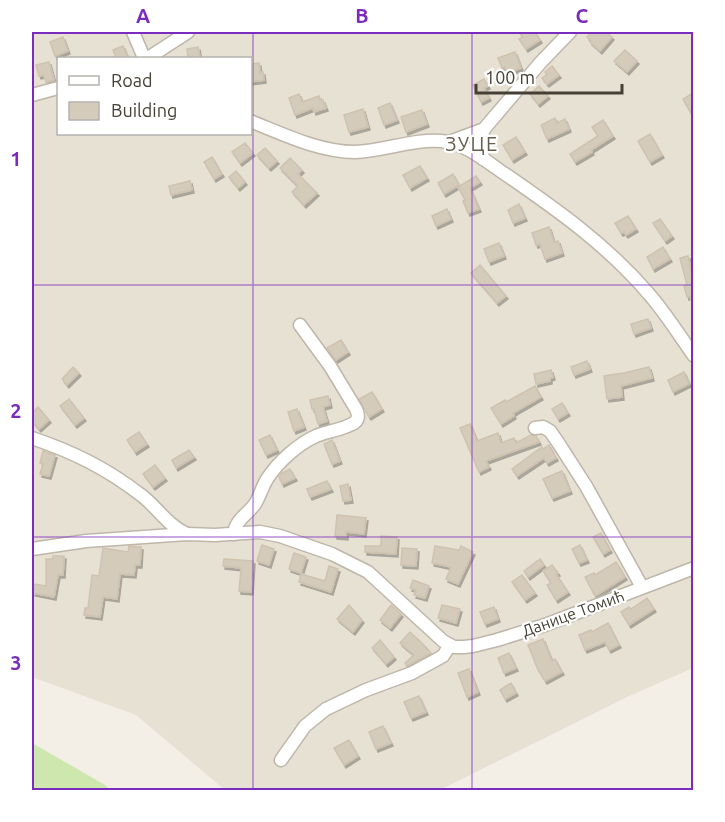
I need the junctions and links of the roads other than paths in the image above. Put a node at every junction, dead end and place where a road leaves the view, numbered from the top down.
1 (133, 32) edge
2 (188, 32) edge
3 (570, 32) edge
4 (146, 57) edge
5 (148, 57) edge
6 (57, 88) edge
7 (32, 95) edge
8 (252, 123) edge
9 (484, 129) junction
10 (449, 142) junction
11 (483, 159) junction
12 (300, 326) dead end
13 (693, 356) edge
14 (536, 428) dead end
15 (32, 438) edge
16 (167, 519) junction
17 (187, 534) junction
18 (234, 534) junction
19 (166, 535) junction
20 (32, 549) edge
21 (693, 568) edge
22 (642, 587) junction
23 (450, 645) junction
24 (281, 760) dead end

1 - 4 street
2 - 5 street
3 - 9 street
6 - 7 street
8 - 10 street
9 - 10 street
9 - 11 street
10 - 11 street
11 - 13 street
12 - 18 street
14 - 22 street
15 - 16 street
16 - 17 street
16 - 19 street
17 - 18 street
17 - 19 street
18 - 23 street
19 - 20 street
21 - 22 street, Данице Томић
22 - 23 street, Данице Томић
23 - 24 street

